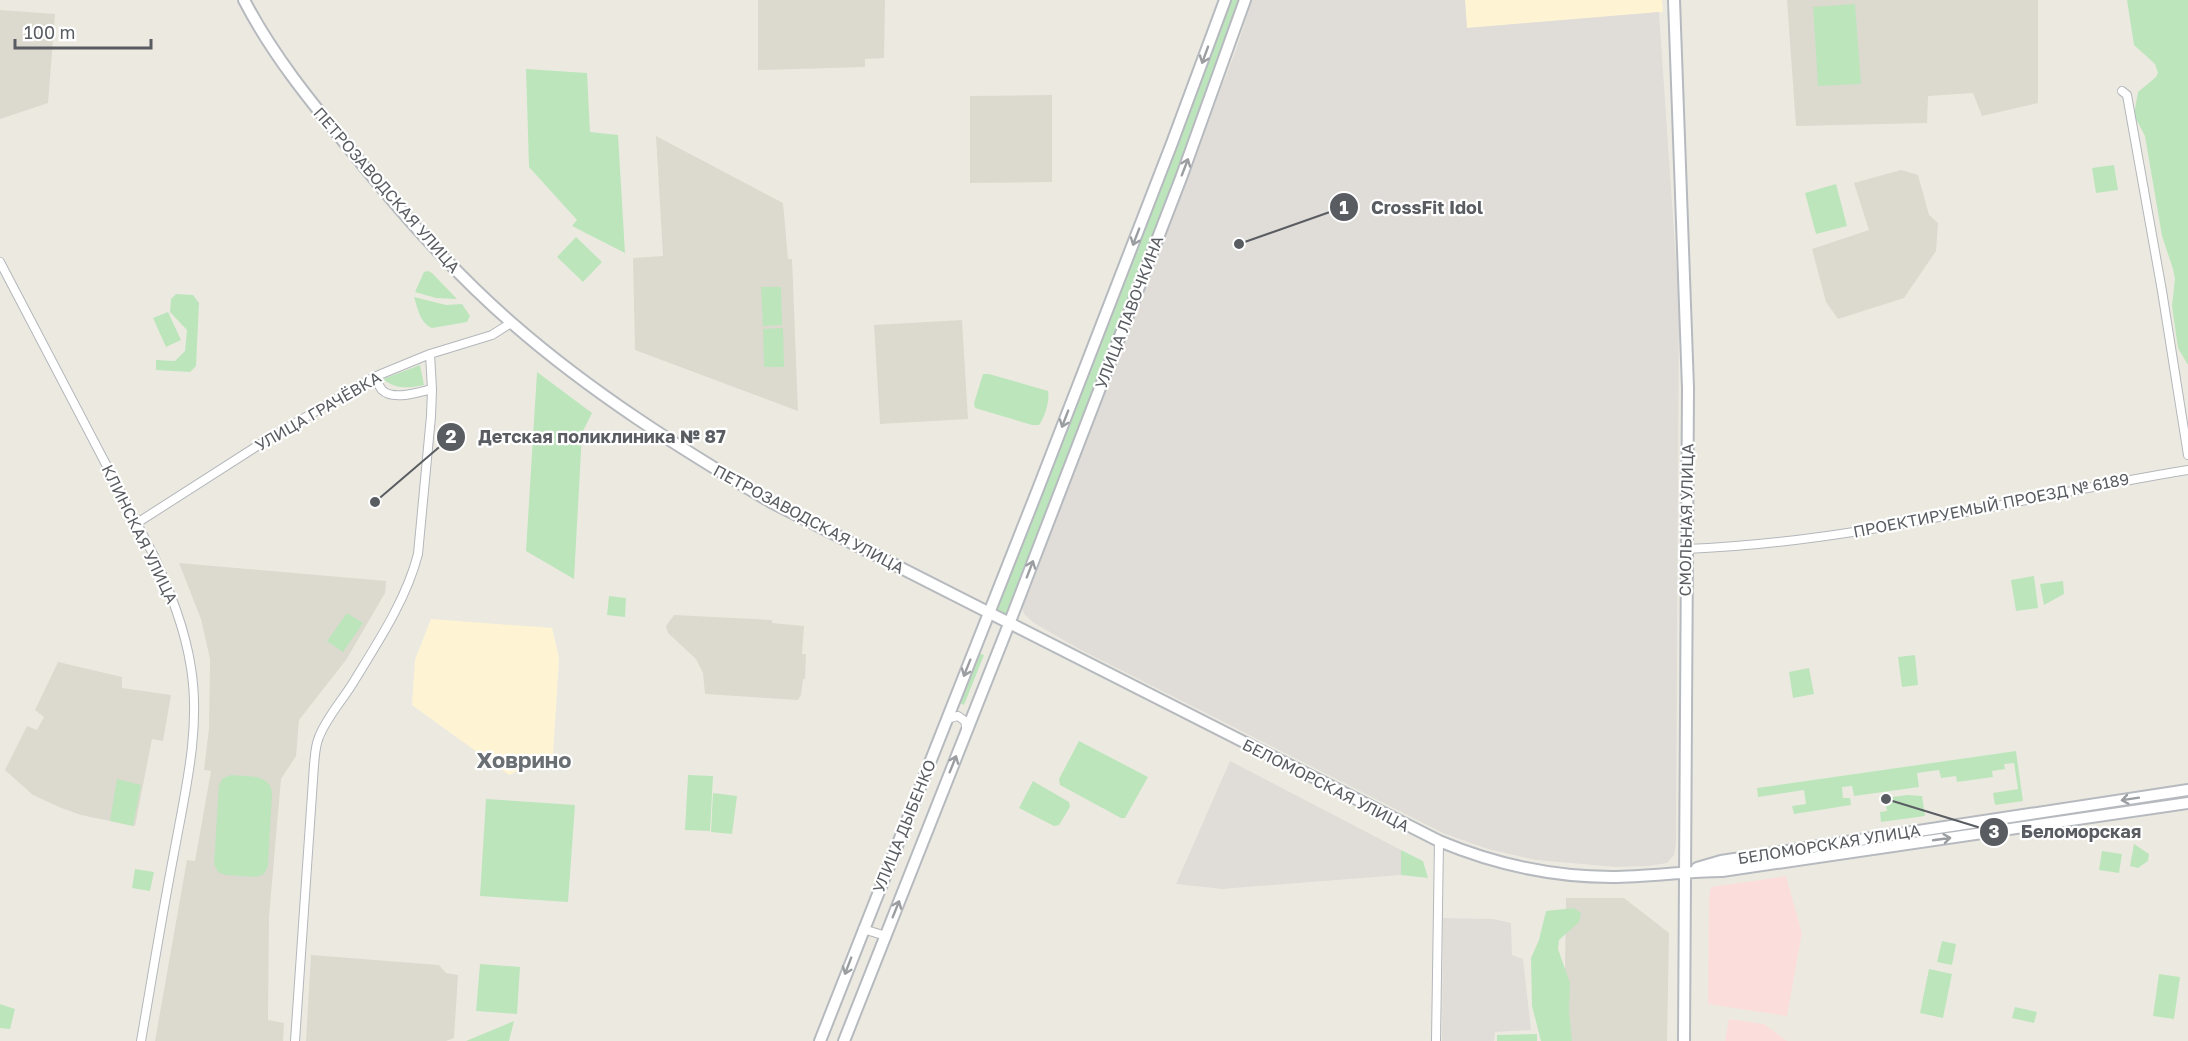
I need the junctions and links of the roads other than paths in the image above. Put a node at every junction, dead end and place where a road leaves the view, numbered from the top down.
1 (244, 0) edge
2 (1225, 0) edge
3 (1245, 0) edge
4 (1674, 0) edge
5 (1221, 12) junction
6 (1239, 18) junction
7 (2121, 91) dead end
8 (0, 262) edge
9 (511, 323) junction
10 (430, 354) junction
11 (374, 377) junction
12 (432, 389) junction
13 (2188, 455) edge
14 (2188, 470) edge
15 (137, 523) junction
16 (1686, 549) junction
17 (988, 613) junction
18 (1009, 624) junction
19 (945, 723) junction
20 (966, 732) junction
21 (2188, 790) edge
22 (2185, 804) edge
23 (1439, 841) junction
24 (1686, 872) junction
25 (863, 928) junction
26 (886, 936) junction
27 (141, 1041) edge
28 (295, 1041) edge
29 (820, 1041) edge
30 (844, 1041) edge
31 (1436, 1041) edge
32 (1684, 1041) edge

1 - 9 main road, ПЕТРОЗАВОДСКАЯ УЛИЦА
2 - 5 main road, УЛИЦА ЛАВОЧКИНА
3 - 6 main road, УЛИЦА ЛАВОЧКИНА
4 - 16 main road, СМОЛЬНАЯ УЛИЦА
5 - 6 main road
5 -> 17 main road, УЛИЦА ЛАВОЧКИНА
18 -> 6 main road, УЛИЦА ЛАВОЧКИНА
7 - 13 street
8 - 15 street, КЛИНСКАЯ УЛИЦА
9 - 10 street, УЛИЦА ГРАЧЁВКА
9 - 17 main road, ПЕТРОЗАВОДСКАЯ УЛИЦА
10 - 11 street, УЛИЦА ГРАЧЁВКА
10 - 12 street
11 - 12 street
11 - 15 street, УЛИЦА ГРАЧЁВКА
12 - 28 street
14 - 16 street, ПРОЕКТИРУЕМЫЙ ПРОЕЗД № 6189
15 - 27 street, КЛИНСКАЯ УЛИЦА
16 - 24 main road, СМОЛЬНАЯ УЛИЦА
17 - 18 main road, БЕЛОМОРСКАЯ УЛИЦА
17 -> 19 main road, УЛИЦА ДЫБЕНКО
18 - 20 main road, УЛИЦА ДЫБЕНКО
18 - 23 main road, БЕЛОМОРСКАЯ УЛИЦА
19 - 20 street
19 - 25 main road, УЛИЦА ДЫБЕНКО
26 -> 20 main road, УЛИЦА ДЫБЕНКО
21 -> 24 main road, БЕЛОМОРСКАЯ УЛИЦА
24 -> 22 main road, БЕЛОМОРСКАЯ УЛИЦА
23 - 24 main road, БЕЛОМОРСКАЯ УЛИЦА
23 - 31 street
24 - 32 main road, СМОЛЬНАЯ УЛИЦА
25 - 26 street
25 -> 29 main road, УЛИЦА ДЫБЕНКО
26 - 30 main road, УЛИЦА ДЫБЕНКО

